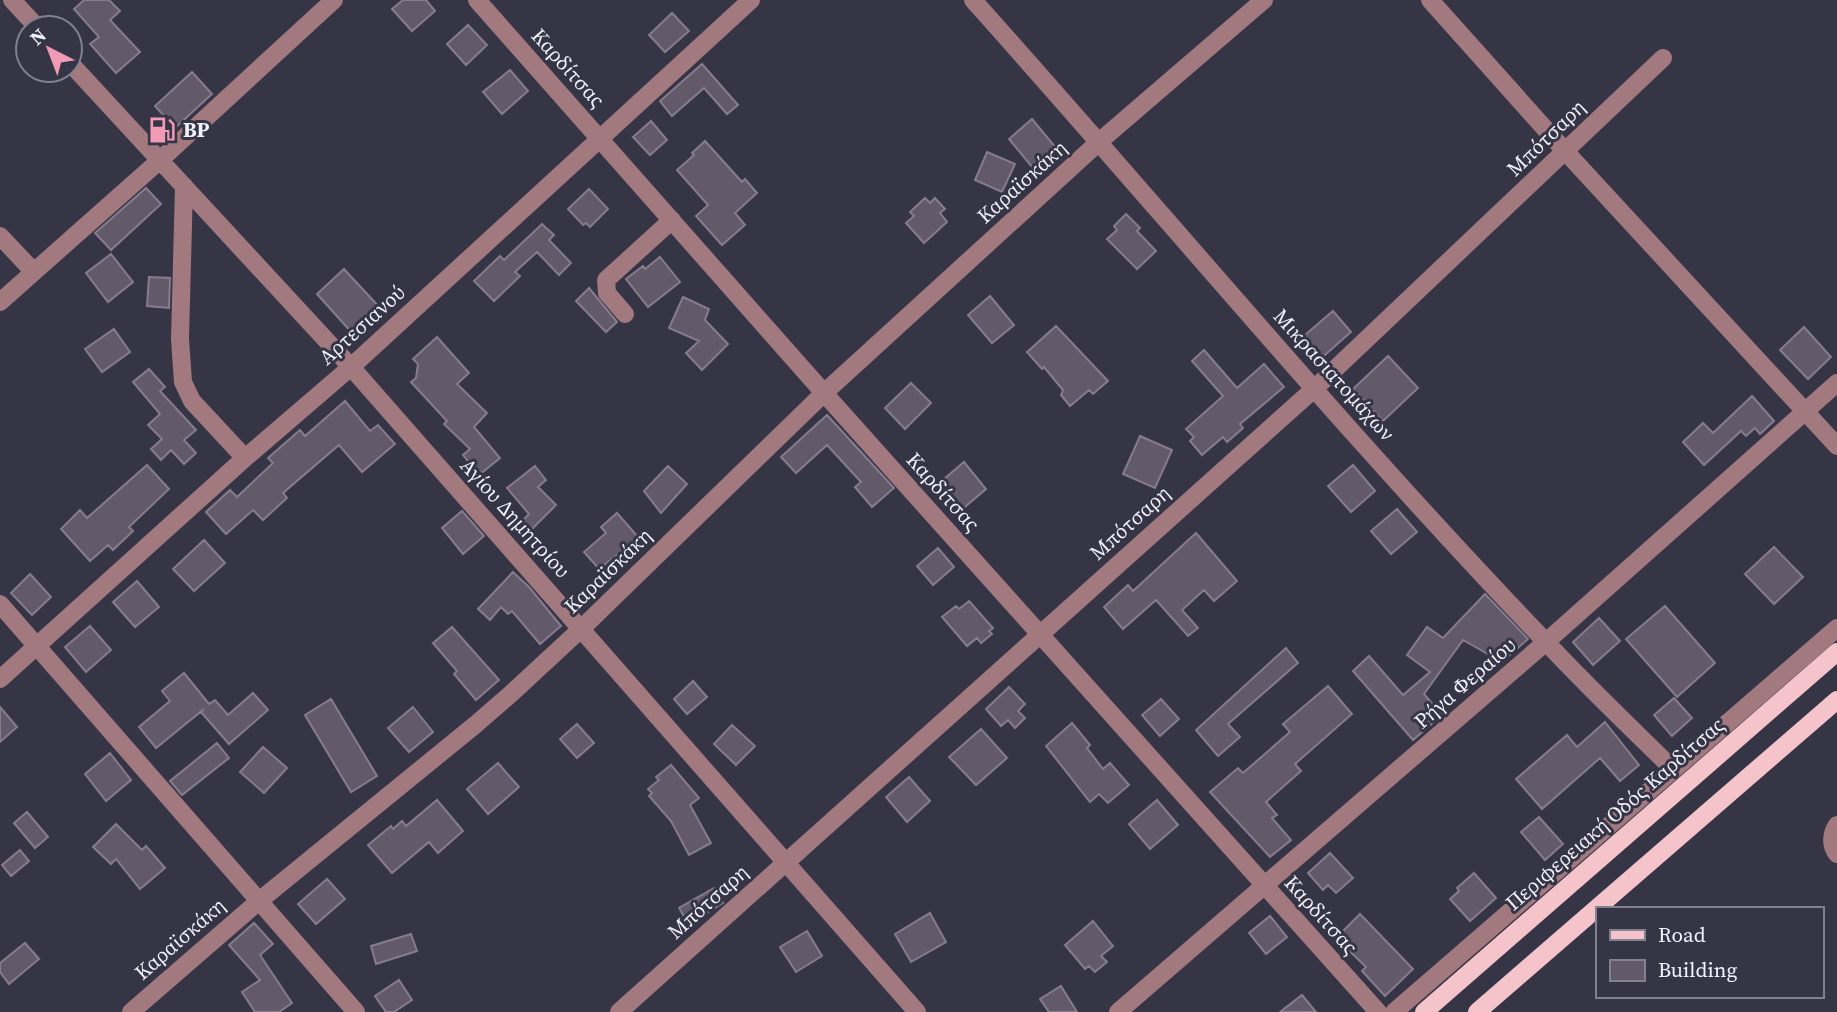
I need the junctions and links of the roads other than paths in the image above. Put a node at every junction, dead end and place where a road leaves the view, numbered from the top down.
1 (12, 0) edge
2 (334, 0) edge
3 (477, 0) edge
4 (751, 0) edge
5 (973, 0) edge
6 (1264, 0) edge
7 (1430, 0) edge
8 (25, 14) edge
9 (1662, 58) dead end
10 (84, 78) edge
11 (600, 138) junction
12 (1100, 141) junction
13 (1565, 151) junction
14 (159, 160) junction
15 (184, 186) junction
16 (672, 220) junction
17 (0, 236) edge
18 (34, 272) junction
19 (0, 302) edge
20 (625, 314) dead end
21 (351, 367) junction
22 (1837, 383) edge
23 (1314, 389) junction
24 (824, 393) junction
25 (1805, 413) junction
26 (1837, 446) edge
27 (245, 458) junction
28 (0, 604) edge
29 (582, 628) junction
30 (1837, 628) edge
31 (1040, 634) junction
32 (1546, 642) junction
33 (37, 646) junction
34 (1837, 652) edge
35 (0, 679) edge
36 (1837, 700) edge
37 (1673, 769) junction
38 (1837, 825) edge
39 (1837, 854) edge
40 (786, 863) junction
41 (1265, 887) junction
42 (259, 901) junction
43 (1598, 907) edge
44 (1596, 909) edge
45 (131, 1012) edge
46 (356, 1012) edge
47 (619, 1012) edge
48 (917, 1012) edge
49 (1118, 1012) edge
50 (1378, 1012) edge
51 (1394, 1012) edge
52 (1424, 1012) edge
53 (1477, 1012) edge

1 - 8 street
2 - 14 street
3 - 11 street, Καρδίτσας
4 - 11 street, Αρτεσιανού
5 - 12 street, Μικρασιατομάχων
6 - 12 street, Καραϊσκάκη
7 - 13 street
9 - 13 street, Μπότσαρη
10 - 14 street, Αγίου Δημητρίου
11 - 16 street, Καρδίτσας
11 - 21 street, Αρτεσιανού
12 - 23 street, Μικρασιατομάχων
12 - 24 street, Καραϊσκάκη
13 - 23 street, Μπότσαρη
13 - 25 street
14 - 15 street, Αγίου Δημητρίου
14 - 18 street
15 - 21 street, Αγίου Δημητρίου
15 - 27 street
16 - 20 street
16 - 24 street, Καρδίτσας
17 - 18 street
18 - 19 street
21 - 27 street, Αρτεσιανού
21 - 29 street, Αγίου Δημητρίου
22 - 25 street, Ρήγα Φεραίου
23 - 31 street, Μπότσαρη
23 - 32 street, Μικρασιατομάχων
24 - 29 street, Καραϊσκάκη
24 - 31 street, Καρδίτσας
25 - 26 street
25 - 32 street, Ρήγα Φεραίου
27 - 33 street, Αρτεσιανού
28 - 33 street
29 - 40 street, Αγίου Δημητρίου
29 - 42 street, Καραϊσκάκη
30 - 37 street
31 - 40 street, Μπότσαρη
31 - 41 street, Καρδίτσας
32 - 37 street, Μικρασιατομάχων
32 - 41 street, Ρήγα Φεραίου
33 - 35 street, Αρτεσιανού
33 - 42 street
34 - 52 main road, Περιφερειακή Οδός Καρδίτσας
36 - 43 main road
37 - 51 street
38 - 39 street
40 - 47 street, Μπότσαρη
40 - 48 street, Αγίου Δημητρίου
41 - 49 street, Ρήγα Φεραίου
41 - 50 street, Καρδίτσας
42 - 45 street, Καραϊσκάκη
42 - 46 street
44 - 53 main road

